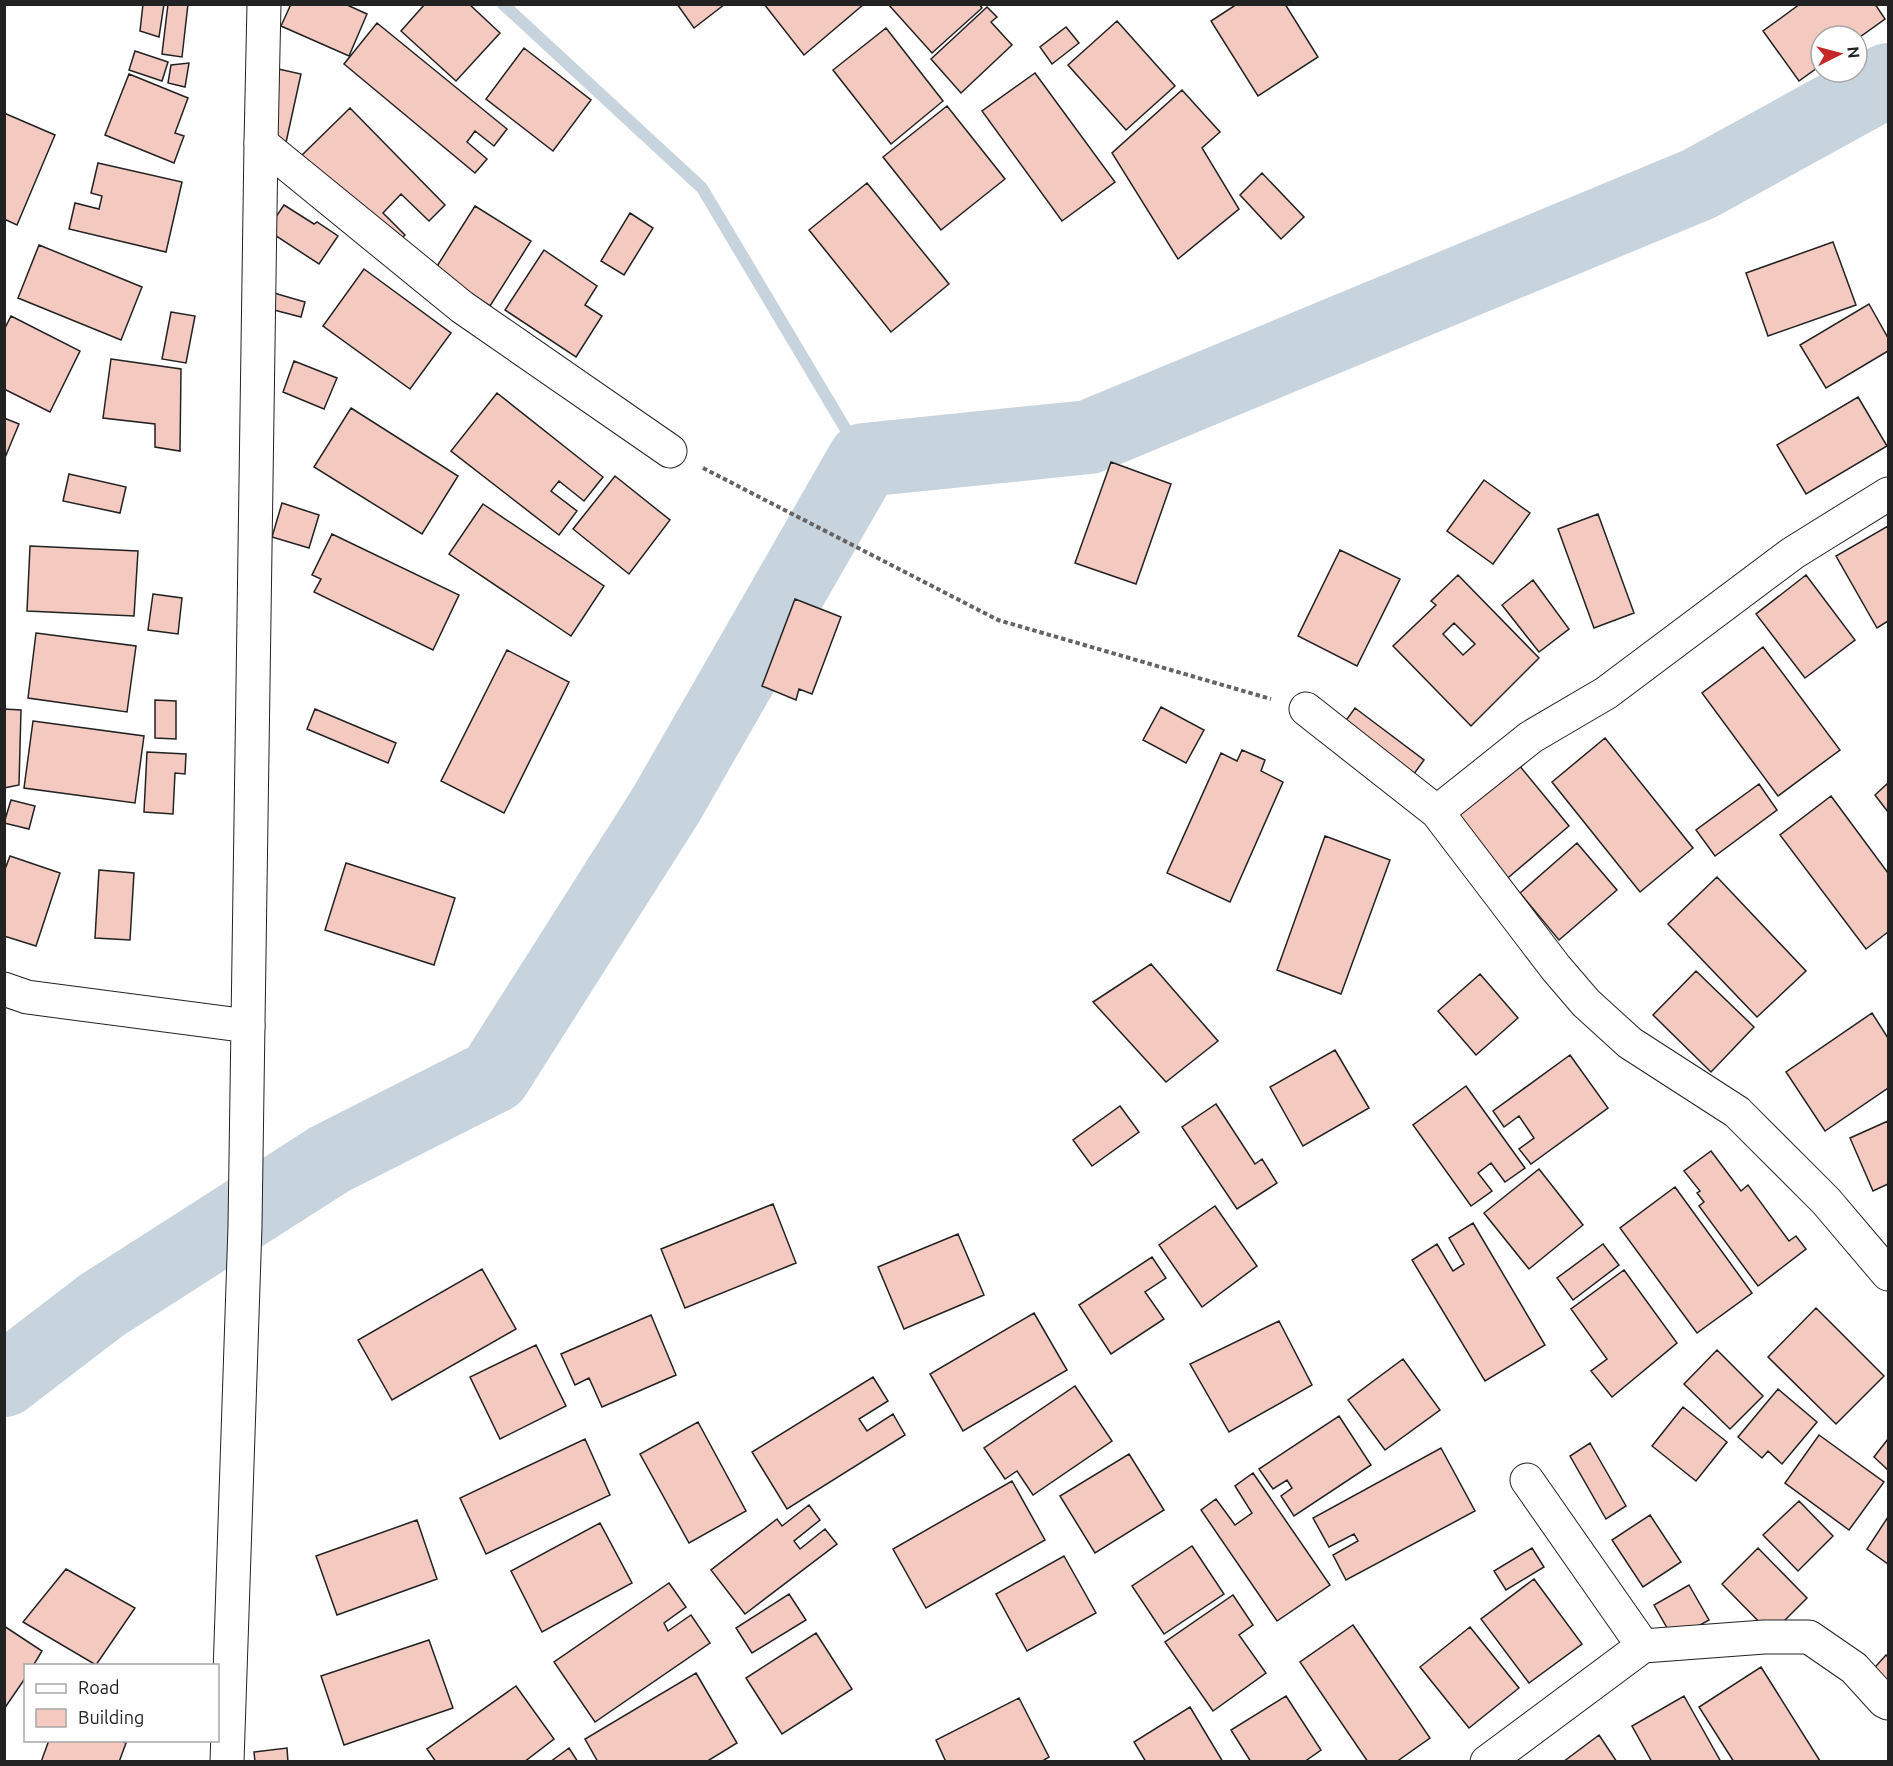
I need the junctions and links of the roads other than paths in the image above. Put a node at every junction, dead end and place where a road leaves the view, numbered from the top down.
1 (264, 4) edge
2 (261, 143) junction
3 (670, 451) road end
4 (1888, 494) edge
5 (1306, 709) road end
6 (1437, 812) junction
7 (4, 989) edge
8 (248, 1026) junction
9 (1888, 1274) edge
10 (1527, 1480) dead end
11 (1643, 1646) junction
12 (1888, 1703) edge
13 (227, 1761) edge
14 (1487, 1761) edge

1 - 2 street
2 - 3 street
2 - 8 street
4 - 6 street
5 - 6 street
6 - 9 street
7 - 8 street
8 - 13 street
10 - 11 street
11 - 12 street
11 - 14 street

